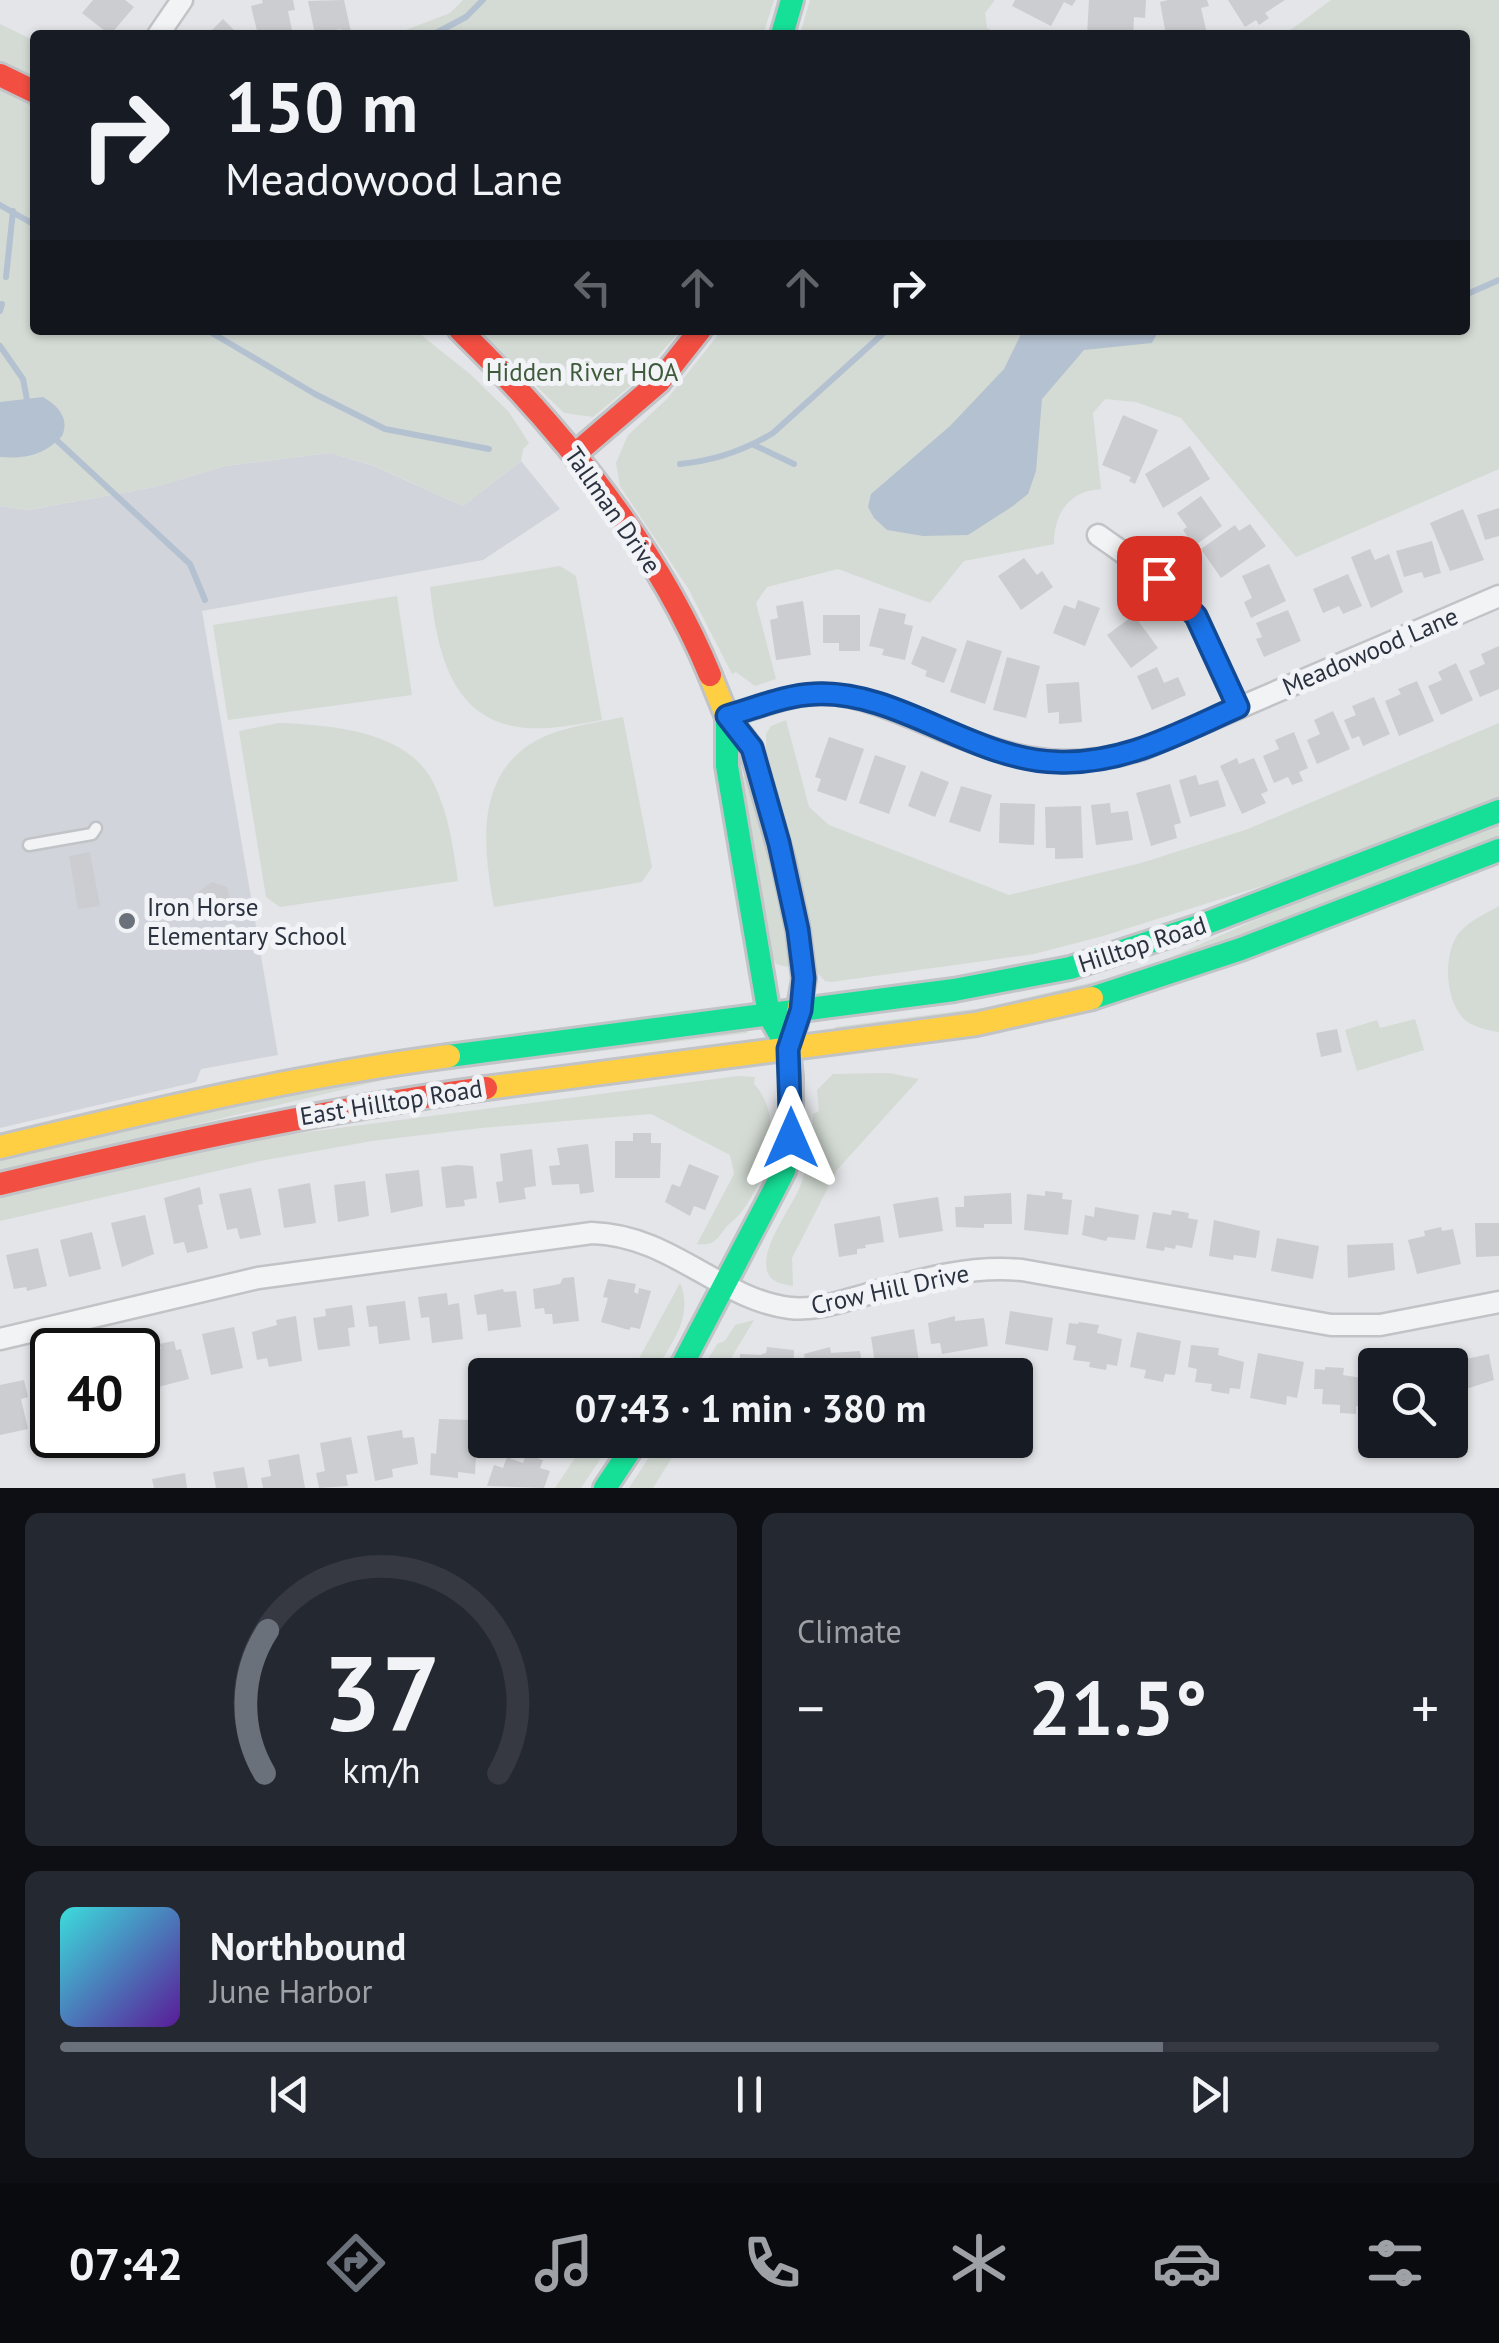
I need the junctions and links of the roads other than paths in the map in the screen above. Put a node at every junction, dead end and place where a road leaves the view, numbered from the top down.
1 (182, 0) edge
2 (792, 0) edge
3 (161, 30) edge
4 (783, 30) edge
5 (0, 75) edge
6 (30, 90) edge
7 (465, 335) edge
8 (697, 335) edge
9 (575, 454) junction
10 (1098, 536) dead end
11 (1499, 596) edge
12 (1238, 707) junction
13 (727, 716) junction
14 (1499, 811) edge
15 (96, 828) dead end
16 (29, 845) dead end
17 (1499, 850) edge
18 (801, 1010) junction
19 (770, 1014) junction
20 (788, 1049) junction
21 (0, 1147) edge
22 (0, 1184) edge
23 (728, 1284) junction
24 (1499, 1302) edge
25 (0, 1339) edge
26 (687, 1358) edge
27 (625, 1458) edge
28 (605, 1488) edge

1 - 3 street
2 - 4 main road
5 - 6 main road
7 - 9 main road, Tallman Drive
8 - 9 main road
9 - 13 main road, Tallman Drive
10 - 12 street
11 - 12 street, Meadowood Lane
12 - 13 street, Meadowood Lane
13 - 18 main road, Tallman Drive
13 - 19 main road, Tallman Drive
14 - 18 main road, Hilltop Road
15 - 16 lane
17 - 20 main road, Hilltop Road
18 - 19 main road, Hilltop Road
18 - 20 main road, Tallman Drive
19 - 20 main road, Tallman Drive
19 - 21 main road, East Hilltop Road
20 - 22 main road, East Hilltop Road
20 - 23 main road, Tallman Drive
23 - 24 street, Crow Hill Drive
23 - 25 street, Crow Hill Drive
23 - 26 main road, Tallman Drive
27 - 28 main road

